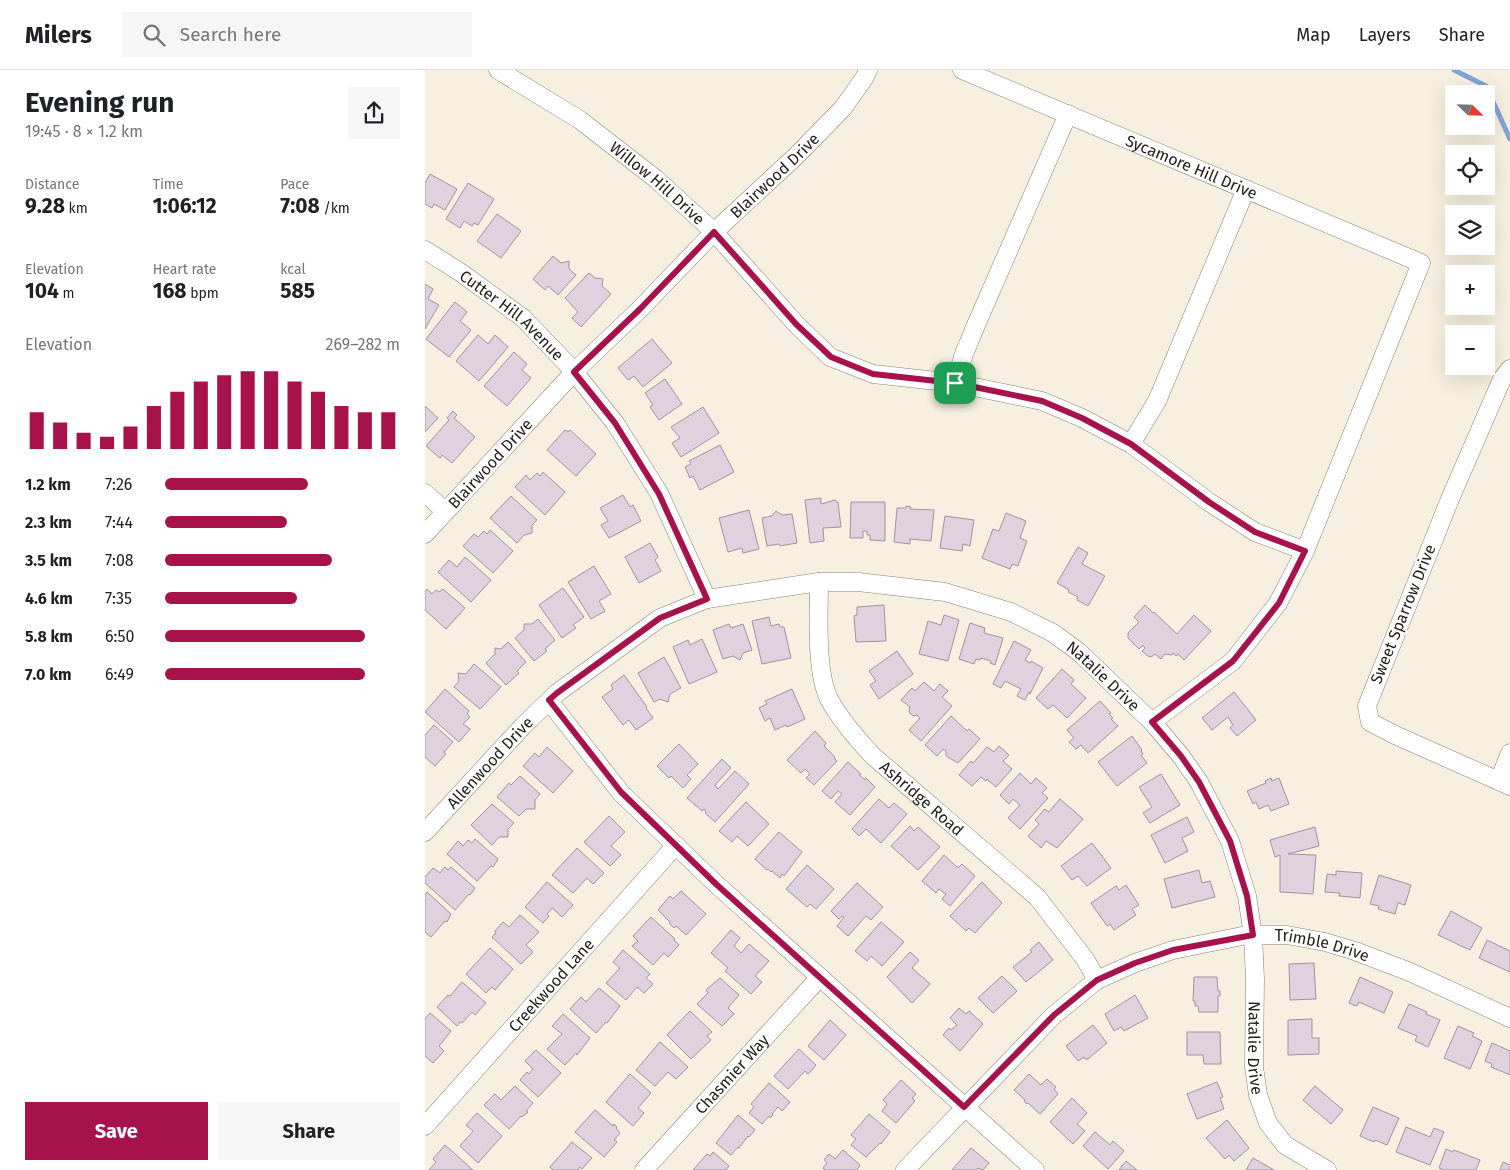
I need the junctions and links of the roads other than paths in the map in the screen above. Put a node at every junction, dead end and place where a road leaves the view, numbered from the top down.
1 (498, 70) edge
2 (868, 70) edge
3 (962, 70) edge
4 (1068, 114) junction
5 (1246, 189) junction
6 (714, 232) junction
7 (425, 250) edge
8 (1510, 368) edge
9 (574, 372) junction
10 (955, 383) junction
11 (1131, 444) junction
12 (425, 493) edge
13 (445, 511) junction
14 (425, 534) edge
15 (1305, 551) junction
16 (819, 582) junction
17 (707, 599) junction
18 (549, 700) junction
19 (1152, 722) junction
20 (1510, 753) edge
21 (1505, 783) edge
22 (425, 832) edge
23 (676, 846) junction
24 (1253, 935) junction
25 (820, 977) junction
26 (1097, 980) junction
27 (1510, 1018) edge
28 (964, 1107) junction
29 (425, 1126) edge
30 (644, 1170) edge
31 (905, 1170) edge
32 (1035, 1170) edge
33 (1327, 1170) edge

1 - 6 street, Willow Hill Drive
2 - 6 street, Blairwood Drive
3 - 4 street, Sycamore Hill Drive
4 - 5 street, Sycamore Hill Drive
4 - 10 street
5 - 11 street
5 - 15 street, Sycamore Hill Drive
6 - 9 street, Blairwood Drive
6 - 10 street, Willow Hill Drive
7 - 9 street, Cutter Hill Avenue
8 - 21 street, Sweet Sparrow Drive
9 - 13 street, Blairwood Drive
9 - 17 street, Cutter Hill Avenue
10 - 11 street, Willow Hill Drive
11 - 15 street, Willow Hill Drive
12 - 13 street
13 - 14 street, Blairwood Drive
15 - 19 street
16 - 17 street, Natalie Drive
16 - 19 street, Natalie Drive
16 - 26 street, Ashridge Road
17 - 18 street, Allenwood Drive
18 - 22 street, Allenwood Drive
18 - 23 street
19 - 24 street, Natalie Drive
20 - 21 street
23 - 25 street
23 - 29 street, Creekwood Lane
24 - 26 street, Trimble Drive
24 - 27 street, Trimble Drive
24 - 33 street, Natalie Drive
25 - 28 street
25 - 30 street, Chasmier Way
26 - 28 street, Trimble Drive
28 - 31 street, Trimble Drive
28 - 32 street

